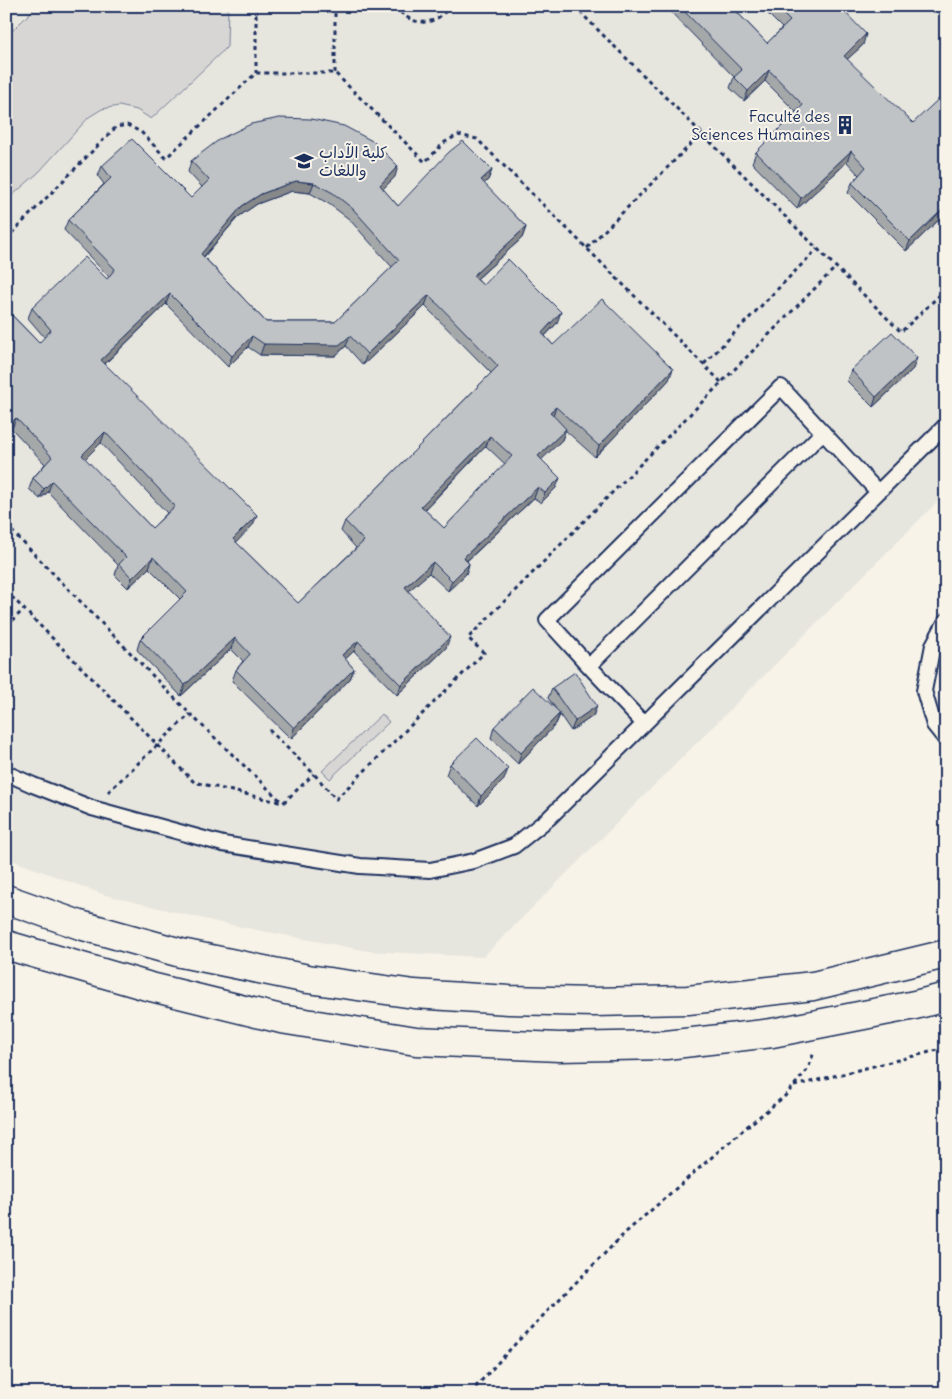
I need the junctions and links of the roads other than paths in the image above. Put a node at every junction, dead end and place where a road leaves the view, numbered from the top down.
1 (946, 425) edge
2 (822, 432) junction
3 (878, 492) junction
4 (946, 621) edge
5 (589, 666) junction
6 (644, 724) junction
7 (946, 740) edge
8 (6, 773) edge
9 (6, 899) edge
10 (6, 945) edge
11 (946, 954) edge
12 (946, 998) edge

1 - 3 lane
2 - 3 lane
2 - 5 lane
2 - 5 lane
3 - 6 lane
4 - 7 lane
5 - 6 lane
6 - 8 lane
9 - 11 highway
10 - 12 highway

